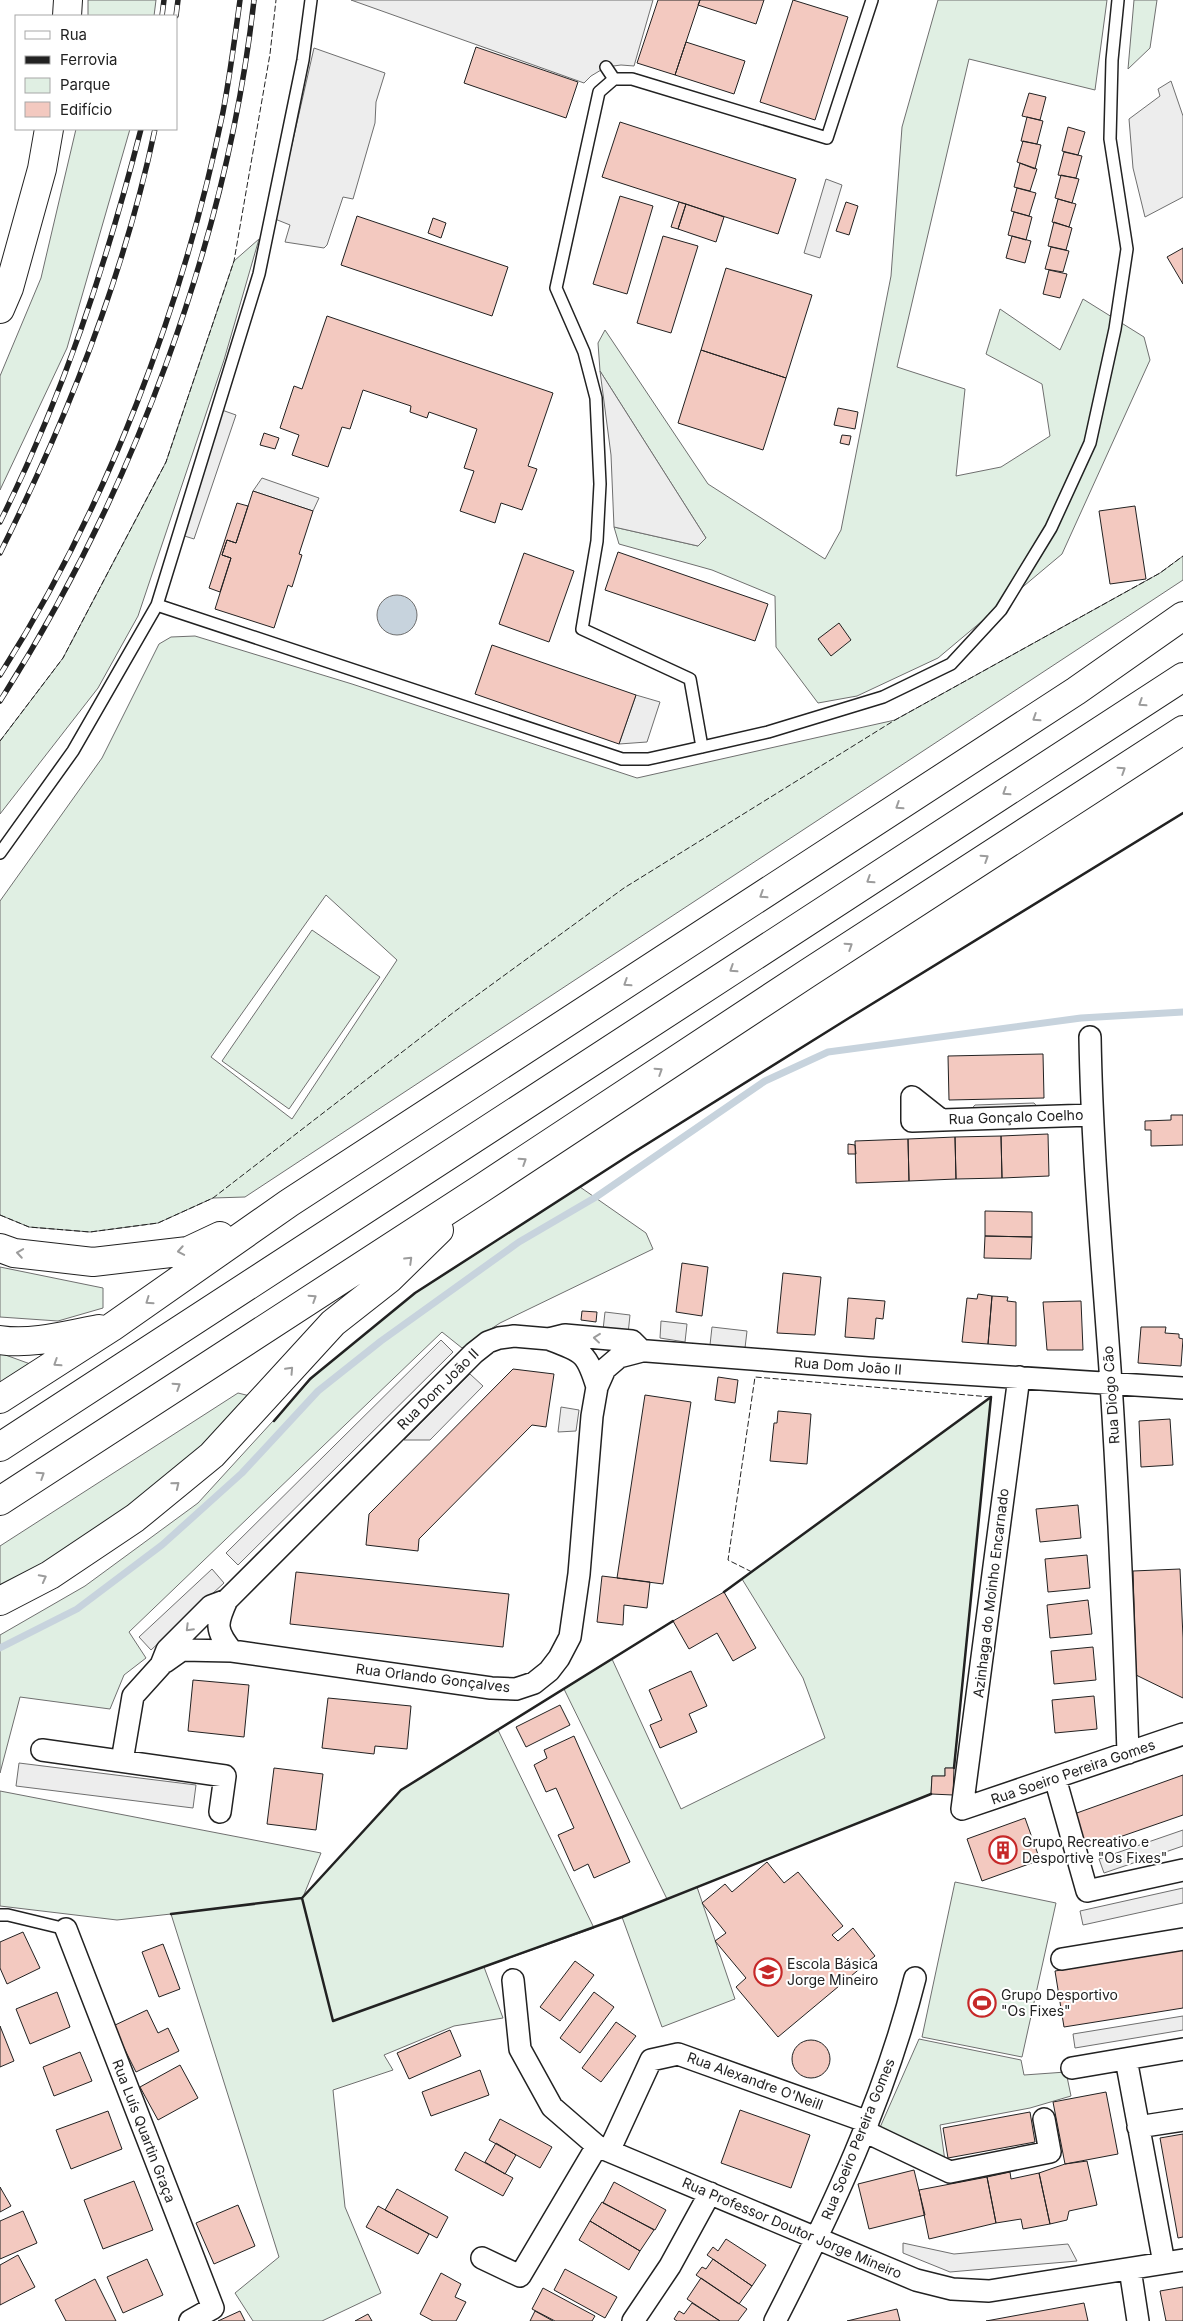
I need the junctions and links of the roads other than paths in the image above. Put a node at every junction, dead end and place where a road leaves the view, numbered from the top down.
1 (68, 0) edge
2 (311, 0) edge
3 (872, 0) edge
4 (1118, 0) edge
5 (67, 15) edge
6 (606, 68) dead end
7 (614, 79) junction
8 (49, 130) edge
9 (0, 309) edge
10 (157, 605) junction
11 (1183, 616) edge
12 (1183, 640) edge
13 (1183, 676) edge
14 (1076, 691) junction
15 (1183, 730) edge
16 (1170, 742) edge
17 (702, 747) junction
18 (0, 853) edge
19 (1090, 1037) dead end
20 (1091, 1115) junction
21 (941, 1120) dead end
22 (482, 1188) junction
23 (289, 1203) junction
24 (0, 1248) edge
25 (112, 1327) junction
26 (549, 1339) junction
27 (0, 1340) edge
28 (642, 1350) junction
29 (1019, 1377) junction
30 (1111, 1383) junction
31 (597, 1387) junction
32 (1183, 1388) edge
33 (0, 1399) edge
34 (0, 1447) edge
35 (0, 1502) edge
36 (227, 1600) junction
37 (0, 1601) edge
38 (232, 1651) junction
39 (161, 1665) junction
40 (1183, 1734) edge
41 (42, 1750) dead end
42 (1128, 1753) junction
43 (122, 1761) junction
44 (1055, 1778) junction
45 (962, 1809) joint
46 (220, 1812) dead end
47 (1183, 1870) edge
48 (0, 1915) edge
49 (66, 1929) joint
50 (1183, 1939) edge
51 (1062, 1960) dead end
52 (916, 1978) dead end
53 (513, 1980) dead end
54 (1183, 2048) edge
55 (1126, 2059) junction
56 (1072, 2068) dead end
57 (1044, 2119) dead end
58 (1183, 2120) edge
59 (866, 2127) junction
60 (1138, 2127) junction
61 (603, 2149) junction
62 (710, 2193) junction
63 (818, 2238) junction
64 (482, 2258) dead end
65 (1173, 2261) edge
66 (1130, 2269) junction
67 (190, 2321) edge
68 (633, 2321) edge
69 (774, 2321) edge
70 (1138, 2321) edge

1 - 5 main road
2 - 10 lane
3 - 7 lane
4 - 17 lane
6 - 7 lane
7 - 17 lane
8 - 9 main road
10 - 17 lane
10 - 18 lane
11 - 14 main road
12 - 14 main road
13 -> 34 main road
14 -> 23 main road
15 - 16 main road
22 -> 16 main road
19 - 20 street, Rua Diogo Cão
20 - 21 street, Rua Gonçalo Coelho
20 - 30 street, Rua Diogo Cão
35 -> 22 main road
37 -> 22 main road
23 -> 24 main road
23 -> 25 main road
25 - 27 main road
25 -> 33 main road
28 -> 26 street, Rua Dom João II
26 - 31 street, Rua Orlando Gonçalves
26 - 36 street, Rua Dom João II
28 - 29 street, Rua Dom João II
28 - 31 street, Rua Orlando Gonçalves
29 - 30 street, Rua Dom João II
29 - 45 street, Azinhaga do Moinho Encarnado
30 - 32 street, Rua Dom João II
30 - 42 street, Rua Diogo Cão
31 - 38 street, Rua Orlando Gonçalves
36 - 38 street
36 -> 39 street, Rua Dom João II
38 - 39 street, Rua Orlando Gonçalves
39 - 43 street, Rua Dom João II
40 - 42 street, Rua Soeiro Pereira Gomes
41 - 43 street
42 - 44 street, Rua Soeiro Pereira Gomes
43 - 46 street
44 - 45 street, Rua Soeiro Pereira Gomes
44 - 47 street
48 - 49 lane
49 - 67 street, Rua Luís Quartin Graça
50 - 51 street
52 - 59 street, Rua Soeiro Pereira Gomes
53 - 61 street, Rua Professor Doutor Jorge Mineiro
54 - 55 street
55 - 56 street
55 - 60 street
57 - 59 street
58 - 60 street
59 - 61 street, Rua Alexandre O'Neill
59 - 63 street, Rua Soeiro Pereira Gomes
60 - 65 street
61 - 62 street, Rua Professor Doutor Jorge Mineiro
61 - 64 street
62 - 63 street, Rua Professor Doutor Jorge Mineiro
62 - 68 street
63 - 66 street, Rua Professor Doutor Jorge Mineiro
63 - 69 street, Rua Soeiro Pereira Gomes
65 - 66 street, Rua Professor Doutor Jorge Mineiro
66 - 70 street

